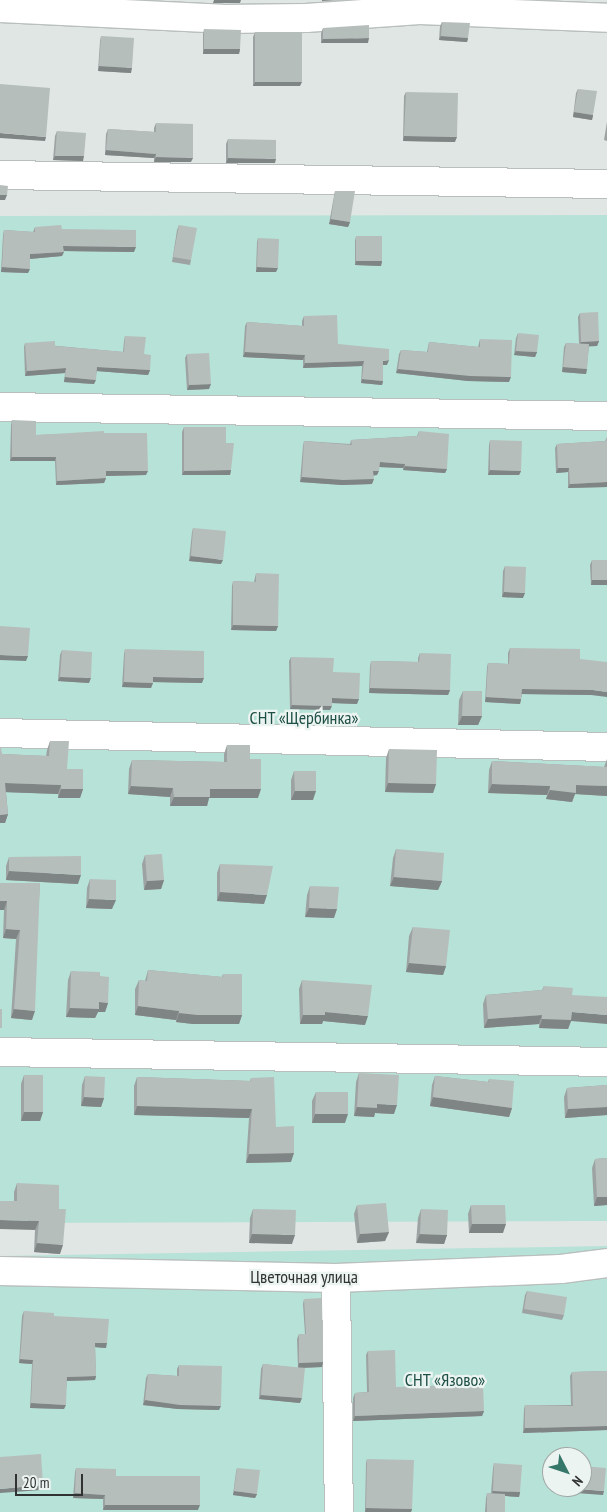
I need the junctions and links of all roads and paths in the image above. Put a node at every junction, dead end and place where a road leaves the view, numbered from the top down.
1 (0, 8) edge
2 (607, 18) edge
3 (0, 175) edge
4 (607, 184) edge
5 (0, 407) edge
6 (607, 416) edge
7 (0, 732) edge
8 (607, 747) edge
9 (0, 1052) edge
10 (607, 1062) edge
11 (607, 1263) edge
12 (0, 1271) edge
13 (336, 1278) junction
14 (339, 1512) edge

1 - 2 street
3 - 4 street
5 - 6 street
7 - 8 street
9 - 10 street
11 - 13 street, Цветочная улица
12 - 13 street, Цветочная улица
13 - 14 street

